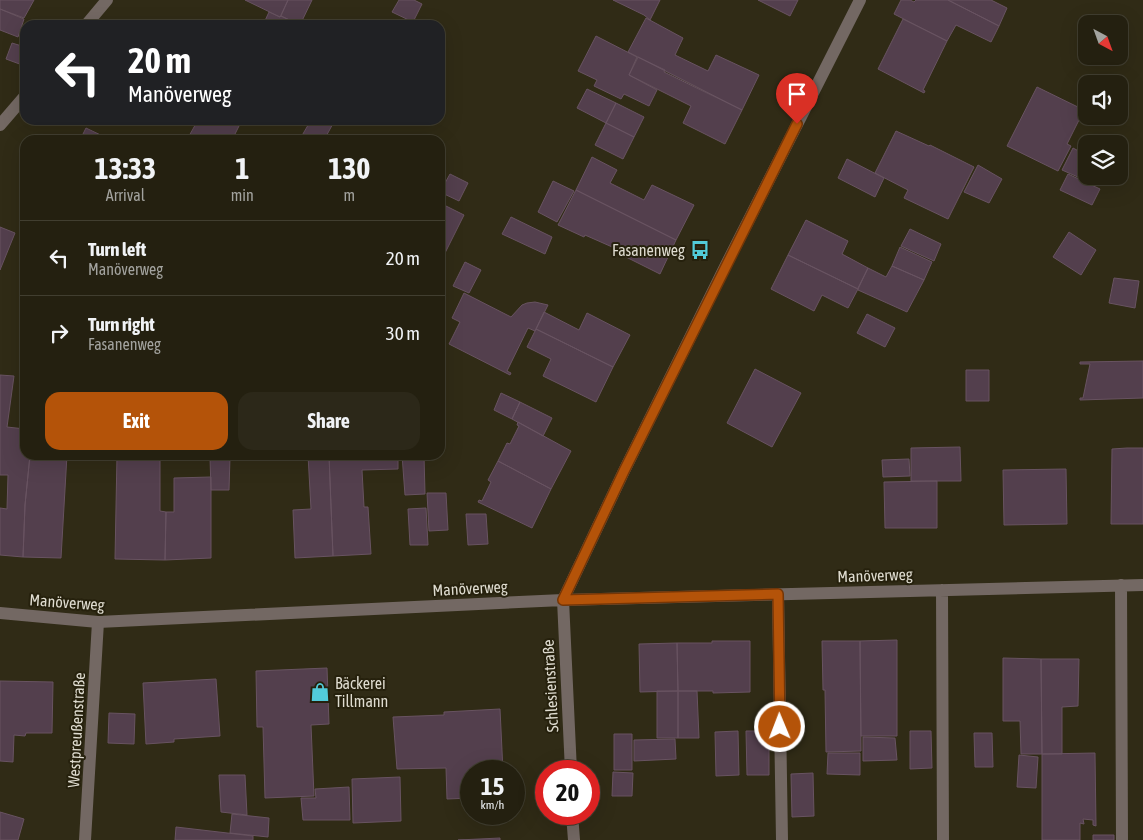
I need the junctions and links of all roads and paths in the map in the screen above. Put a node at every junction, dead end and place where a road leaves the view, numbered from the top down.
1 (107, 0) edge
2 (860, 0) edge
3 (90, 20) edge
4 (20, 102) edge
5 (0, 125) edge
6 (1121, 585) junction
7 (1143, 585) edge
8 (942, 590) junction
9 (778, 594) junction
10 (563, 600) junction
11 (0, 614) edge
12 (98, 622) junction
13 (570, 760) edge
14 (573, 825) edge
15 (85, 840) edge
16 (574, 840) edge
17 (782, 840) edge
18 (943, 840) edge
19 (1122, 840) edge

1 - 3 street
2 - 10 street
4 - 5 street
6 - 7 street, Manöverweg
6 - 8 street, Manöverweg
6 - 19 street
8 - 9 street, Manöverweg
8 - 18 street
9 - 10 street, Manöverweg
9 - 17 street
10 - 12 street, Manöverweg
10 - 13 street, Schlesienstraße
11 - 12 street, Manöverweg
12 - 15 street, Westpreußenstraße
14 - 16 street

